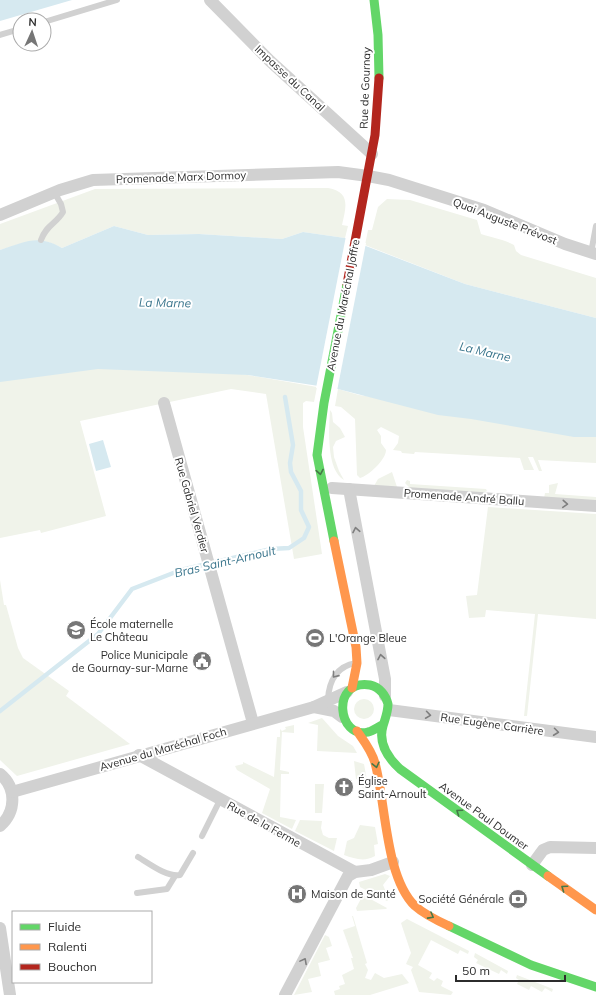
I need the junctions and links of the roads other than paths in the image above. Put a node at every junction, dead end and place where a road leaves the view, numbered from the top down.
1 (117, 0) edge
2 (210, 0) edge
3 (374, 0) edge
4 (52, 20) edge
5 (12, 31) edge
6 (0, 34) edge
7 (372, 154) junction
8 (368, 176) junction
9 (54, 192) junction
10 (0, 215) edge
11 (596, 226) edge
12 (41, 240) dead end
13 (594, 254) edge
14 (164, 403) dead end
15 (321, 434) junction
16 (332, 488) junction
17 (349, 489) junction
18 (596, 506) edge
19 (357, 663) junction
20 (375, 687) junction
21 (350, 690) junction
22 (386, 696) junction
23 (328, 699) junction
24 (314, 707) junction
25 (389, 710) junction
26 (342, 717) junction
27 (253, 723) junction
28 (382, 725) junction
29 (357, 731) junction
30 (596, 737) edge
31 (139, 755) junction
32 (0, 774) edge
33 (12, 792) junction
34 (216, 797) junction
35 (0, 826) edge
36 (202, 836) dead end
37 (596, 848) edge
38 (193, 853) dead end
39 (138, 857) dead end
40 (393, 862) junction
41 (532, 865) junction
42 (355, 872) junction
43 (175, 876) junction
44 (137, 893) dead end
45 (596, 910) edge
46 (0, 928) edge
47 (596, 987) edge
48 (10, 995) edge
49 (285, 995) edge

1 - 4 lane
2 - 7 street, Impasse du Canal
3 - 7 main road, Rue de Gournay
5 - 6 lane
7 - 8 main road, Rue de Gournay
8 - 9 street, Promenade Marx Dormoy
8 - 13 street, Quai Auguste Prévost
8 - 15 main road, Avenue du Maréchal Joffre
9 - 10 street, Promenade Marx Dormoy
9 - 12 lane
11 - 13 lane
14 - 27 street, Rue Gabriel Verdier
15 - 16 main road, Avenue du Maréchal Joffre
15 -> 19 main road, Avenue du Maréchal Joffre
16 - 17 street, Promenade André Ballu
16 - 20 main road, Avenue du Maréchal Joffre
17 -> 18 street, Promenade André Ballu
22 -> 17 street
19 - 21 main road, Avenue du Maréchal Joffre
19 -> 23 lane
20 - 21 main road
20 - 22 main road, Avenue du Maréchal Joffre
21 - 23 street, Avenue du Maréchal Foch
21 - 26 main road, Avenue du Maréchal Joffre
22 - 25 main road
23 - 24 street, Avenue du Maréchal Foch
24 - 26 street, Avenue du Maréchal Foch
24 - 27 street, Avenue du Maréchal Foch
25 - 28 main road
25 -> 30 street, Rue Eugène Carrière
26 - 29 main road
27 - 31 street, Avenue du Maréchal Foch
28 - 29 main road
41 -> 28 main road, Avenue Paul Doumer
29 -> 40 main road
31 - 33 street, Avenue du Maréchal Foch
31 - 34 street, Rue de la Ferme
32 - 33 street
33 - 35 street
34 - 36 lane
34 - 42 street, Rue de la Ferme
37 - 41 street
38 - 43 lane
39 - 43 lane
40 - 42 street
40 -> 47 main road
45 -> 41 main road, Avenue Paul Doumer
49 -> 42 street
43 - 44 lane
46 - 48 street

